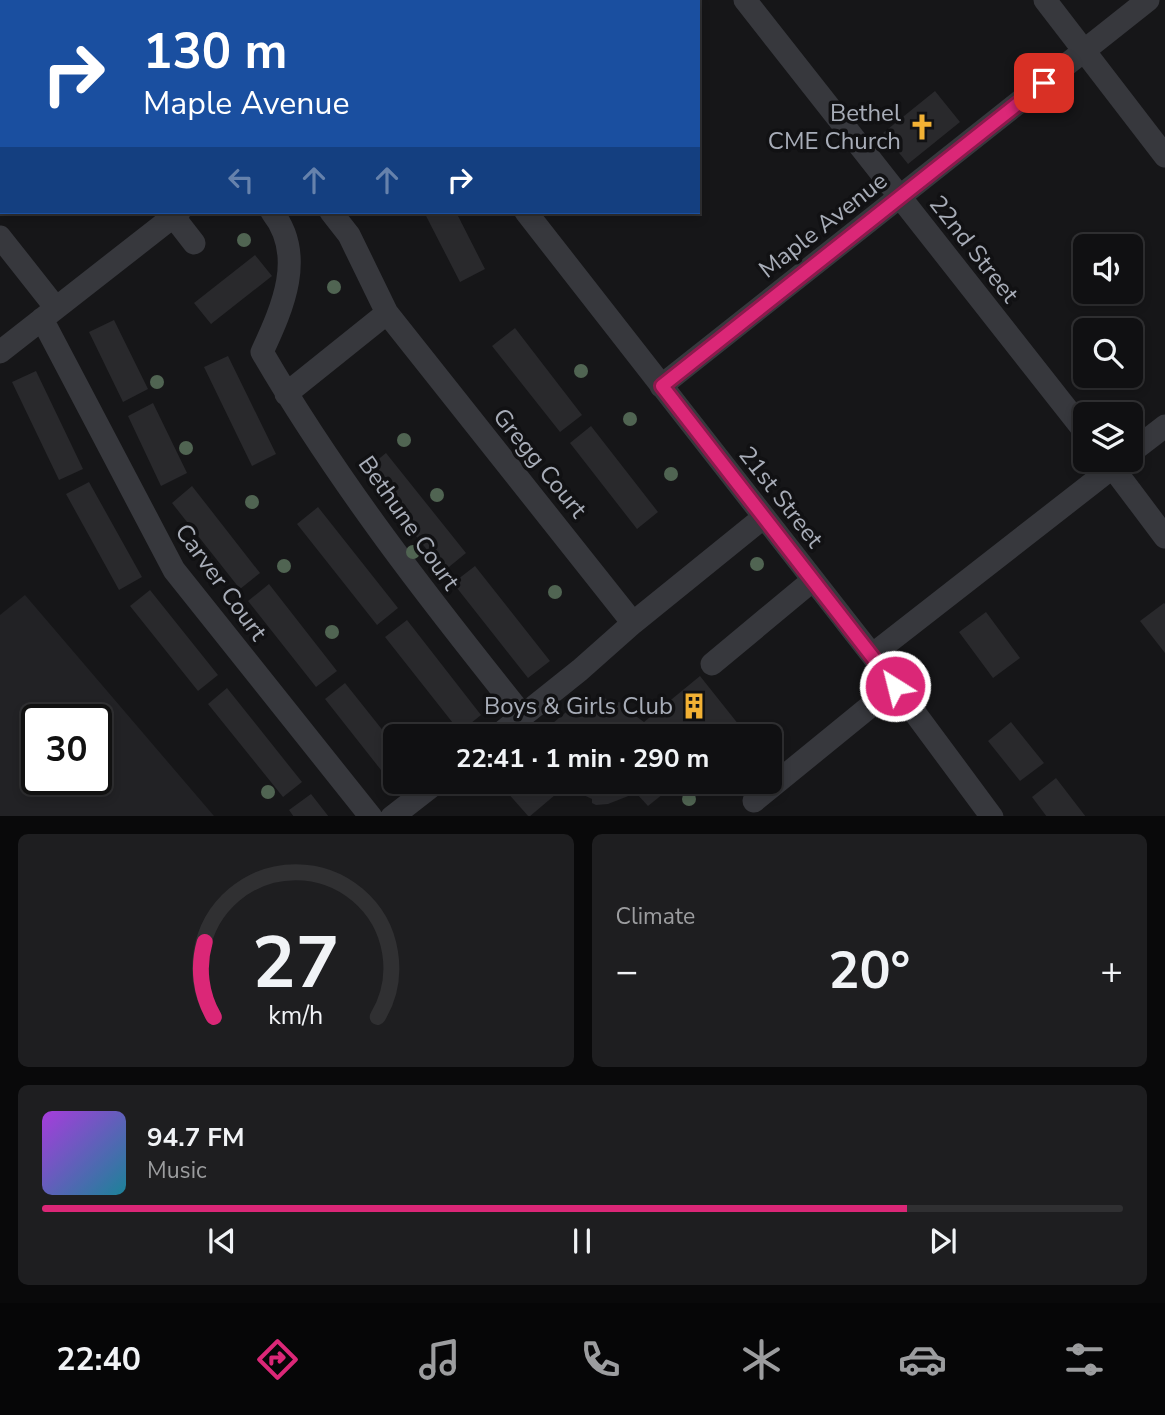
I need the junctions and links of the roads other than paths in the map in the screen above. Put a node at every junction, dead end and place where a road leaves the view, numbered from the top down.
1 (745, 0) edge
2 (1045, 0) edge
3 (1148, 0) edge
4 (1084, 51) junction
5 (1165, 156) edge
6 (900, 198) junction
7 (176, 214) edge
8 (273, 214) edge
9 (333, 214) edge
10 (528, 214) edge
11 (0, 237) edge
12 (194, 243) dead end
13 (387, 313) junction
14 (49, 314) junction
15 (0, 352) edge
16 (662, 386) junction
17 (286, 394) junction
18 (1073, 417) edge
19 (1165, 426) edge
20 (1143, 442) edge
21 (1103, 472) edge
22 (1125, 472) edge
23 (764, 517) junction
24 (1165, 537) edge
25 (813, 580) junction
26 (634, 623) junction
27 (872, 655) junction
28 (712, 664) dead end
29 (895, 686) junction
30 (523, 716) junction
31 (513, 724) edge
32 (422, 794) edge
33 (754, 801) dead end
34 (370, 816) edge
35 (393, 816) edge
36 (991, 816) edge

1 - 6 street, 22nd Street
2 - 4 street
3 - 4 street, Maple Avenue
4 - 5 street
4 - 6 street, Maple Avenue
6 - 16 street, Maple Avenue
6 - 18 street, 22nd Street
7 - 12 street
7 - 14 street
8 - 17 street, Bethune Court
9 - 13 street, Gregg Court
10 - 16 street, 21st Street
11 - 14 street, Carver Court
13 - 17 street
13 - 26 street, Gregg Court
14 - 15 street
14 - 34 street, Carver Court
16 - 23 street, 21st Street
17 - 30 street, Bethune Court
19 - 20 street
21 - 27 street
22 - 24 street
23 - 25 street, 21st Street
23 - 26 street
25 - 27 street, 21st Street
25 - 28 street
26 - 30 street
27 - 29 street, 21st Street
29 - 33 street
29 - 36 street, 21st Street
30 - 31 street
32 - 35 street

